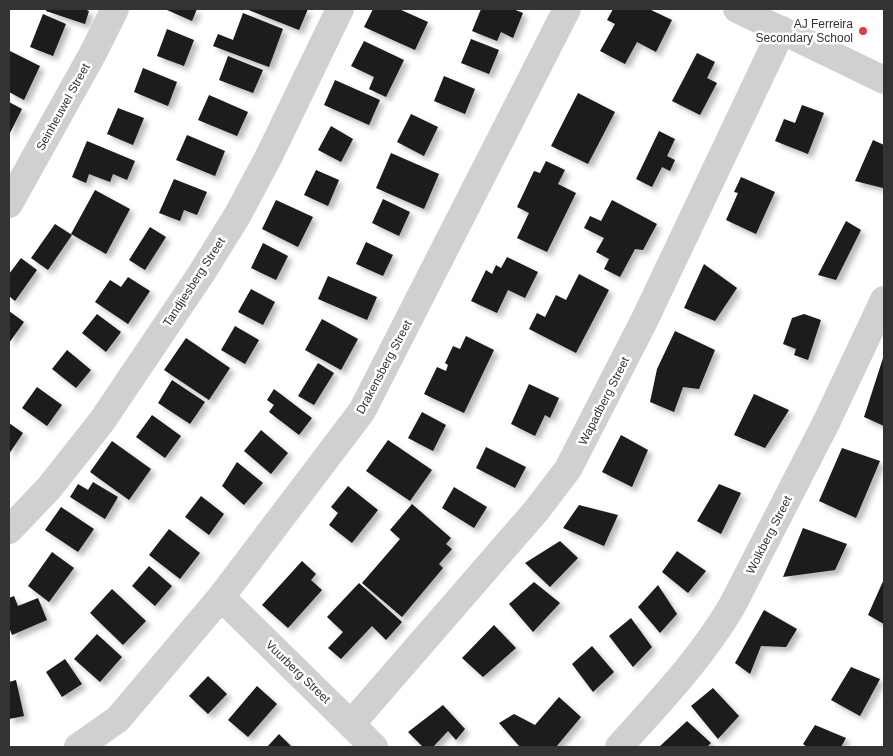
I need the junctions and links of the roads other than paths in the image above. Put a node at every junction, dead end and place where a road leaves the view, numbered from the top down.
1 (115, 9) edge
2 (340, 9) edge
3 (567, 9) edge
4 (737, 9) edge
5 (782, 30) junction
6 (884, 80) edge
7 (9, 204) edge
8 (884, 300) edge
9 (9, 530) edge
10 (221, 597) junction
11 (352, 724) junction
12 (78, 747) edge
13 (374, 747) edge
14 (619, 747) edge

1 - 7 street, Seinheuwel Street
2 - 9 street, Tandjiesberg Street
3 - 10 street, Drakensberg Street
4 - 5 street
5 - 6 street
5 - 11 street, Wapadberg Street
8 - 14 street, Wolkberg Street
10 - 11 street, Vuurberg Street
10 - 12 street, Drakensberg Street
11 - 13 street, Vuurberg Street

